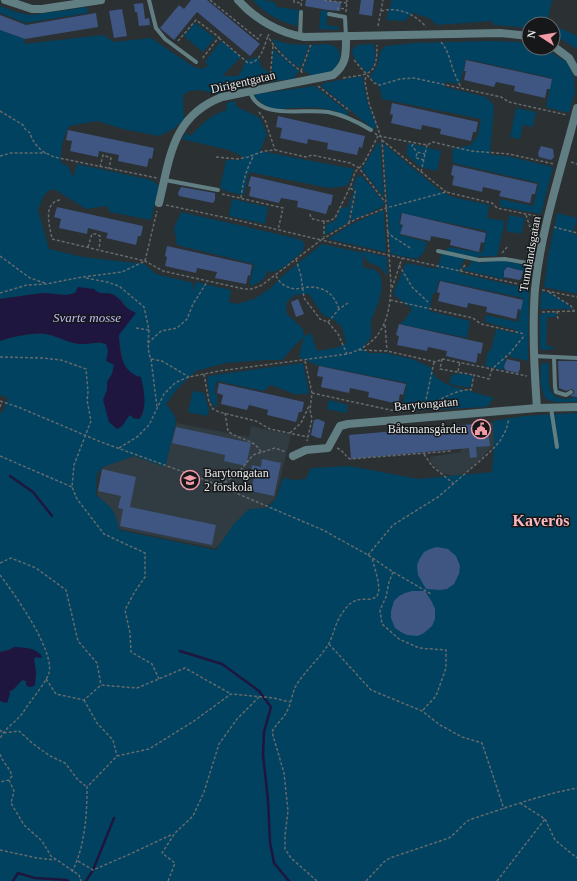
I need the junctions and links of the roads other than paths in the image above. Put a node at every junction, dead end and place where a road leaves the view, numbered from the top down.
1 (5, 0) edge
2 (101, 0) edge
3 (149, 0) edge
4 (238, 0) edge
5 (301, 12) dead end
6 (329, 14) dead end
7 (521, 35) edge
8 (300, 36) junction
9 (346, 37) junction
10 (561, 45) edge
11 (561, 52) edge
12 (577, 60) edge
13 (196, 62) road end
14 (577, 72) edge
15 (250, 92) junction
16 (576, 111) edge
17 (371, 130) road end
18 (165, 180) junction
19 (218, 190) road end
20 (159, 203) road end
21 (438, 251) dead end
22 (538, 265) junction
23 (533, 356) junction
24 (554, 358) junction
25 (577, 358) edge
26 (571, 392) dead end
27 (577, 407) edge
28 (537, 408) junction
29 (551, 408) junction
30 (557, 447) dead end
31 (293, 456) road end

1 - 2 street
3 - 13 lane
4 - 8 street
5 - 8 lane
6 - 9 lane
7 - 9 street
8 - 9 street
9 - 15 street, Dirigentgatan
10 - 12 street
11 - 14 street
15 - 17 lane
15 - 18 street, Dirigentgatan
16 - 22 street, Tunnlandsgatan
18 - 19 lane
18 - 20 street, Dirigentgatan
21 - 22 lane
22 - 23 street, Tunnlandsgatan
23 - 24 lane
23 - 28 street, Tunnlandsgatan
24 - 25 lane
24 - 26 lane
27 - 29 street, Barytongatan
28 - 29 street, Barytongatan
28 - 31 street, Barytongatan
29 - 30 lane

